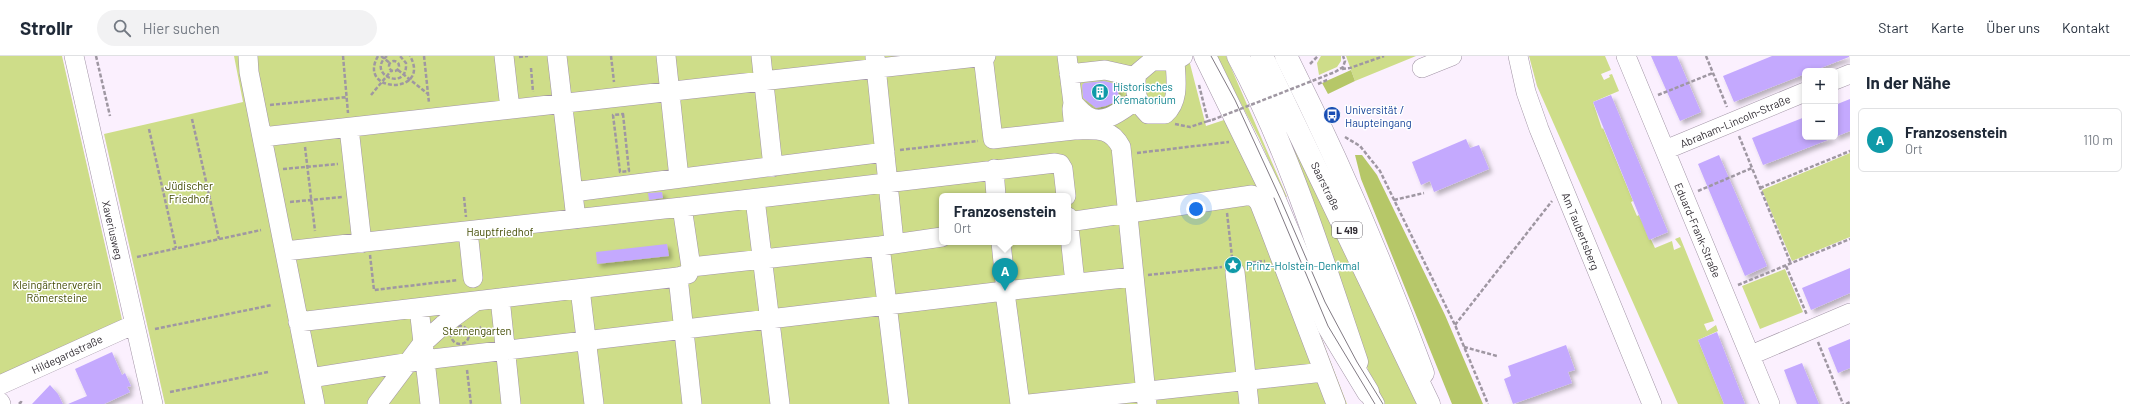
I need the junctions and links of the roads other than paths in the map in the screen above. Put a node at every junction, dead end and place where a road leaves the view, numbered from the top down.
1 (74, 56) edge
2 (248, 56) edge
3 (504, 56) edge
4 (557, 56) edge
5 (666, 56) edge
6 (761, 56) edge
7 (984, 56) edge
8 (1205, 56) edge
9 (1238, 56) edge
10 (1262, 56) edge
11 (1286, 56) edge
12 (1452, 56) edge
13 (1518, 56) edge
14 (1626, 56) edge
15 (1179, 58) edge
16 (876, 62) edge
17 (1068, 65) edge
18 (1422, 68) dead end
19 (1850, 74) edge
20 (1136, 77) junction
21 (1838, 79) edge
22 (764, 81) junction
23 (669, 92) junction
24 (1802, 93) edge
25 (1138, 99) junction
26 (1073, 103) junction
27 (562, 104) junction
28 (510, 109) junction
29 (349, 128) junction
30 (1074, 130) junction
31 (262, 137) junction
32 (1665, 150) junction
33 (885, 152) junction
34 (773, 166) junction
35 (994, 169) junction
36 (679, 178) junction
37 (888, 183) junction
38 (573, 192) junction
39 (996, 193) edge
40 (1066, 193) edge
41 (754, 199) junction
42 (682, 208) junction
43 (1128, 214) junction
44 (576, 219) junction
45 (1071, 222) edge
46 (467, 227) junction
47 (939, 236) edge
48 (365, 242) junction
49 (887, 244) junction
50 (1001, 245) edge
51 (1071, 245) edge
52 (285, 251) junction
53 (762, 259) junction
54 (1233, 265) road end
55 (684, 272) junction
56 (1133, 277) junction
57 (473, 278) road end
58 (1075, 283) junction
59 (580, 289) junction
60 (1005, 291) junction
61 (500, 298) junction
62 (475, 302) junction
63 (887, 305) junction
64 (419, 308) junction
65 (1850, 314) edge
66 (769, 320) junction
67 (298, 322) junction
68 (135, 324) junction
69 (684, 330) junction
70 (586, 342) junction
71 (505, 351) junction
72 (418, 355) junction
73 (1751, 355) junction
74 (1324, 372) junction
75 (310, 378) junction
76 (1247, 381) junction
77 (0, 385) edge
78 (1147, 398) edge
79 (1372, 400) edge
80 (153, 404) edge
81 (315, 404) edge
82 (377, 404) edge
83 (430, 404) edge
84 (511, 404) edge
85 (594, 404) edge
86 (692, 404) edge
87 (780, 404) edge
88 (899, 404) edge
89 (1020, 404) edge
90 (1029, 404) edge
91 (1249, 404) edge
92 (1336, 404) edge
93 (1430, 404) edge
94 (1435, 404) edge
95 (1652, 404) edge
96 (1770, 404) edge

1 - 68 street, Xaveriusweg
2 - 31 street
3 - 28 street
4 - 27 street
5 - 23 street
6 - 22 street
7 - 16 street
7 - 30 street
8 - 79 main road
9 - 79 main road, L 419
10 - 93 main road, Saarstraße / L 419
11 - 94 main road, Saarstraße
12 - 18 street
13 - 95 street, Am Taubertsberg
14 - 32 street, Eduard-Frank-Straße
15 - 20 street
15 - 25 street
16 - 22 street
16 - 33 street
17 - 20 street
17 - 26 street
19 - 21 street
20 - 25 street
22 - 23 street
22 - 34 street
23 - 27 street
23 - 36 street
24 - 32 street, Abraham-Lincoln-Straße
25 - 26 street
26 - 30 street
27 - 28 street
27 - 38 street
28 - 29 street
29 - 31 street
29 - 48 street
30 - 43 street
31 - 52 street
32 - 73 street, Eduard-Frank-Straße
33 - 34 street
33 - 37 street
34 - 36 street
35 - 37 street
35 - 39 street
35 - 40 street
36 - 38 street
37 - 41 street
37 - 49 street
38 - 44 street
41 - 42 street
41 - 53 street
42 - 44 street
42 - 55 street
43 - 45 street
43 - 56 street
43 - 74 street
44 - 46 street
46 - 48 street
46 - 57 street
47 - 49 street
48 - 52 street
49 - 53 street
49 - 63 street
50 - 60 street
51 - 58 street
52 - 67 street
53 - 55 street
53 - 66 street
54 - 76 street
55 - 59 street
55 - 69 street
56 - 58 street
56 - 78 street
58 - 60 street
59 - 61 street
59 - 70 street
60 - 63 street
60 - 89 street
61 - 62 street
61 - 71 street
62 - 64 street
62 - 72 street
63 - 66 street
63 - 88 street
64 - 67 street
64 - 72 street
65 - 73 street
66 - 69 street
66 - 87 street
67 - 75 street
68 - 77 street, Hildegardstraße
68 - 80 street, Xaveriusweg
69 - 70 street
69 - 86 street
70 - 71 street
70 - 85 street
71 - 72 street
71 - 84 street
72 - 75 street
72 - 82 street
72 - 83 street
73 - 96 street, Eduard-Frank-Straße
74 - 76 street
74 - 92 street
75 - 81 street
76 - 78 street
76 - 91 street
78 - 90 street

